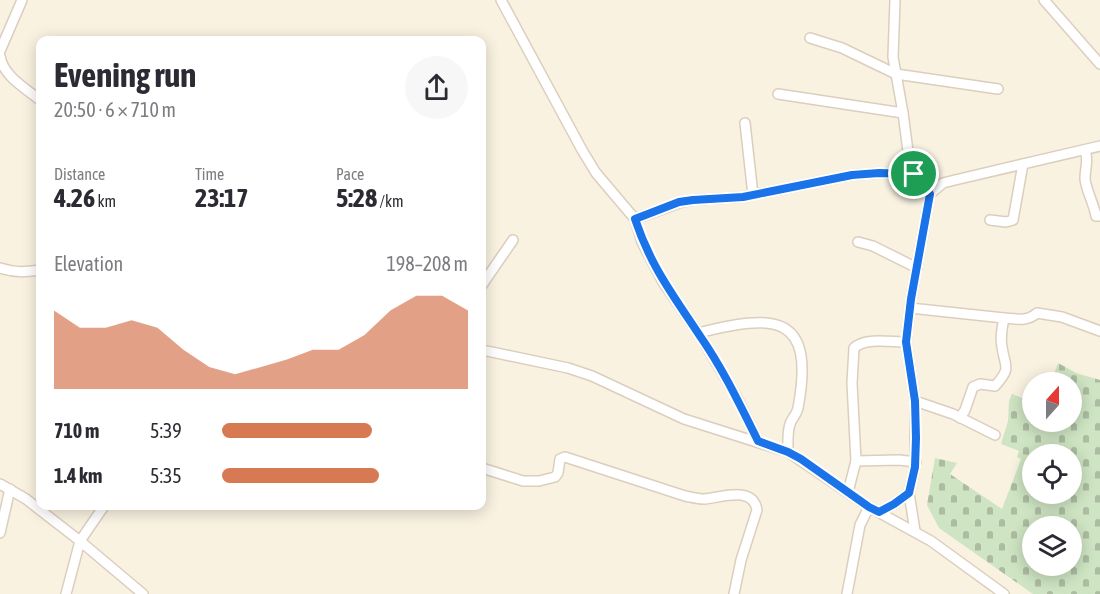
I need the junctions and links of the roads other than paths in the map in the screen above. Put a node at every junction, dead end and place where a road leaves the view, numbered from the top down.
1 (22, 0) edge
2 (501, 0) edge
3 (895, 0) edge
4 (1044, 0) edge
5 (810, 38) dead end
6 (0, 51) edge
7 (0, 56) edge
8 (1100, 64) edge
9 (896, 74) junction
10 (999, 89) dead end
11 (778, 94) dead end
12 (36, 97) edge
13 (903, 113) junction
14 (745, 123) dead end
15 (1100, 146) edge
16 (1085, 150) junction
17 (1023, 164) junction
18 (914, 174) junction
19 (930, 194) junction
20 (753, 195) junction
21 (1100, 216) edge
22 (635, 219) junction
23 (990, 220) dead end
24 (513, 240) dead end
25 (858, 243) dead end
26 (0, 268) edge
27 (917, 268) junction
28 (36, 271) edge
29 (486, 279) edge
30 (910, 308) junction
31 (1004, 318) junction
32 (1100, 331) edge
33 (698, 333) junction
34 (906, 342) junction
35 (486, 351) edge
36 (915, 401) junction
37 (960, 418) junction
38 (995, 435) dead end
39 (758, 441) junction
40 (788, 452) junction
41 (856, 461) junction
42 (915, 462) junction
43 (486, 469) edge
44 (0, 484) edge
45 (10, 489) junction
46 (848, 492) junction
47 (909, 493) junction
48 (869, 507) junction
49 (36, 508) edge
50 (38, 510) edge
51 (101, 510) edge
52 (879, 512) junction
53 (915, 531) junction
54 (0, 533) edge
55 (80, 541) junction
56 (66, 594) edge
57 (143, 594) edge
58 (734, 594) edge
59 (847, 594) edge
60 (1004, 594) edge

1 - 6 street
2 - 22 street
3 - 9 street
4 - 8 street
5 - 9 street
7 - 12 street
9 - 10 street
9 - 13 street
11 - 13 street
13 - 18 street
14 - 20 street
15 - 16 street
16 - 17 street
16 - 21 street
17 - 19 street
17 - 23 street
18 - 19 street
18 - 20 street
19 - 27 street
20 - 22 street
22 - 33 street
24 - 29 street
25 - 27 street
26 - 28 street
27 - 30 street
30 - 31 street
30 - 34 street
31 - 32 street
31 - 37 street
33 - 39 street
33 - 40 street
34 - 36 street
34 - 41 street
35 - 39 street
36 - 37 street
36 - 42 street
37 - 38 street
39 - 40 street
40 - 46 street
41 - 42 street
41 - 46 street
42 - 47 street
43 - 58 street
44 - 45 street
45 - 49 street
45 - 54 street
46 - 48 street
47 - 52 street
47 - 53 street
48 - 52 street
48 - 59 street
50 - 55 street
51 - 55 street
52 - 53 street
53 - 60 street
55 - 56 street
55 - 57 street

